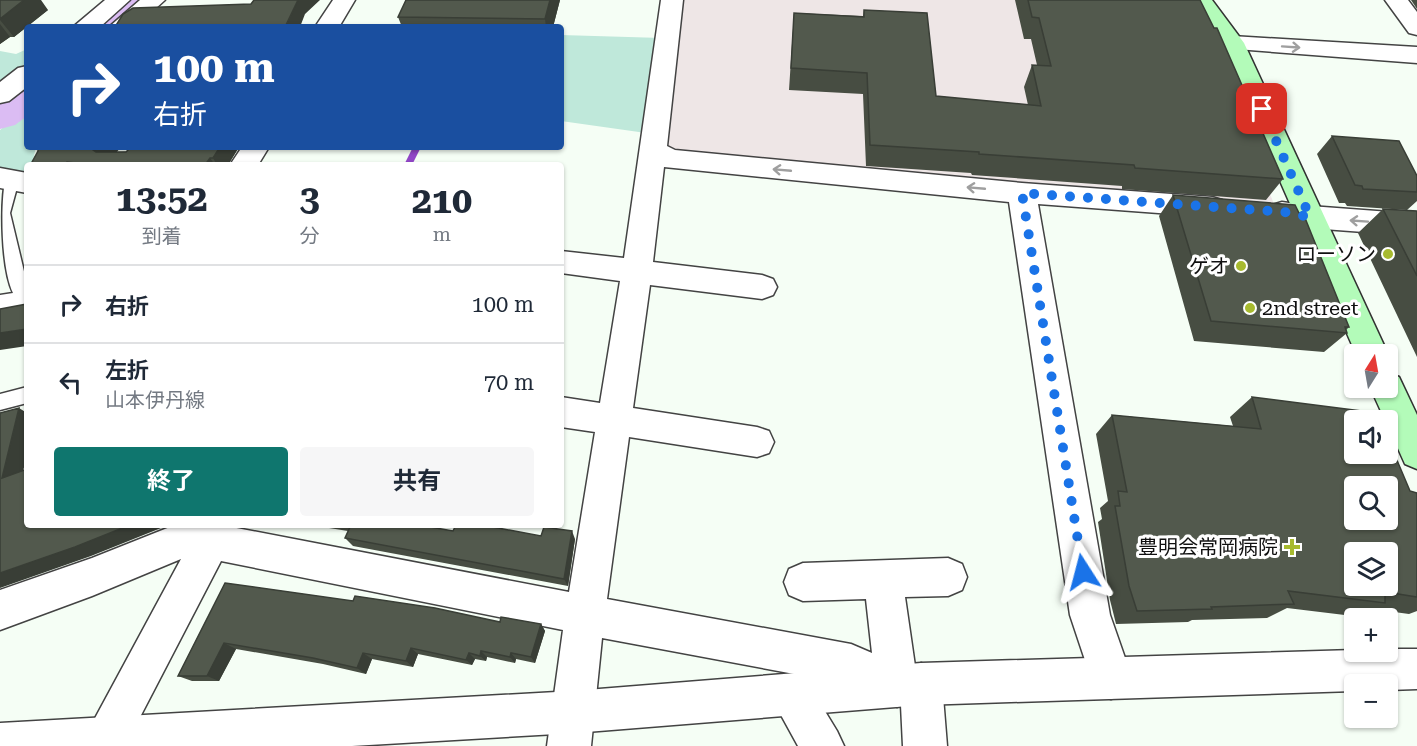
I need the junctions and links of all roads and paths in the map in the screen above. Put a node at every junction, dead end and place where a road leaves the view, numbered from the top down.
1 (119, 0) edge
2 (154, 0) edge
3 (344, 0) edge
4 (672, 0) edge
5 (1200, 0) edge
6 (1396, 0) edge
7 (89, 24) edge
8 (125, 24) edge
9 (329, 24) edge
10 (1417, 28) edge
11 (1232, 43) junction
12 (1417, 55) edge
13 (24, 76) edge
14 (0, 95) edge
15 (653, 151) junction
16 (12, 180) edge
17 (1022, 193) junction
18 (1, 213) edge
19 (1310, 217) junction
20 (1417, 225) edge
21 (564, 262) edge
22 (637, 272) junction
23 (762, 288) dead end
24 (24, 295) edge
25 (24, 298) edge
26 (0, 302) edge
27 (1367, 344) edge
28 (24, 396) edge
29 (1392, 398) edge
30 (0, 402) edge
31 (564, 413) edge
32 (614, 421) junction
33 (756, 442) dead end
34 (1417, 453) edge
35 (211, 541) junction
36 (948, 577) dead end
37 (883, 579) junction
38 (803, 582) dead end
39 (0, 610) edge
40 (585, 615) junction
41 (1417, 669) edge
42 (1111, 678) junction
43 (909, 685) junction
44 (791, 695) junction
45 (571, 729) edge
46 (243, 739) edge
47 (104, 743) edge
48 (0, 745) edge
49 (822, 746) edge
50 (926, 746) edge

1 - 7 street
2 - 8 street
3 - 9 street
4 - 15 street
5 - 11 main road
6 - 10 street
11 -> 12 street
11 - 19 main road
13 - 14 street
17 -> 15 street
15 - 22 street
16 - 18 lane
17 - 19 street
17 - 42 street
18 - 24 lane
20 -> 19 street
19 - 27 main road
21 - 22 street
22 - 23 street
22 - 32 street
25 - 26 lane
28 - 30 lane
29 - 34 main road
31 - 32 street
32 - 33 street
32 - 40 street
35 - 39 street
35 - 40 street
35 - 47 street
36 - 37 street
37 - 38 street
37 - 43 street
40 - 43 street
40 - 45 street
41 - 42 street
42 - 43 street
43 - 44 street
43 - 50 street
44 - 45 street
44 - 49 street
45 - 46 street
46 - 47 street
47 - 48 street

